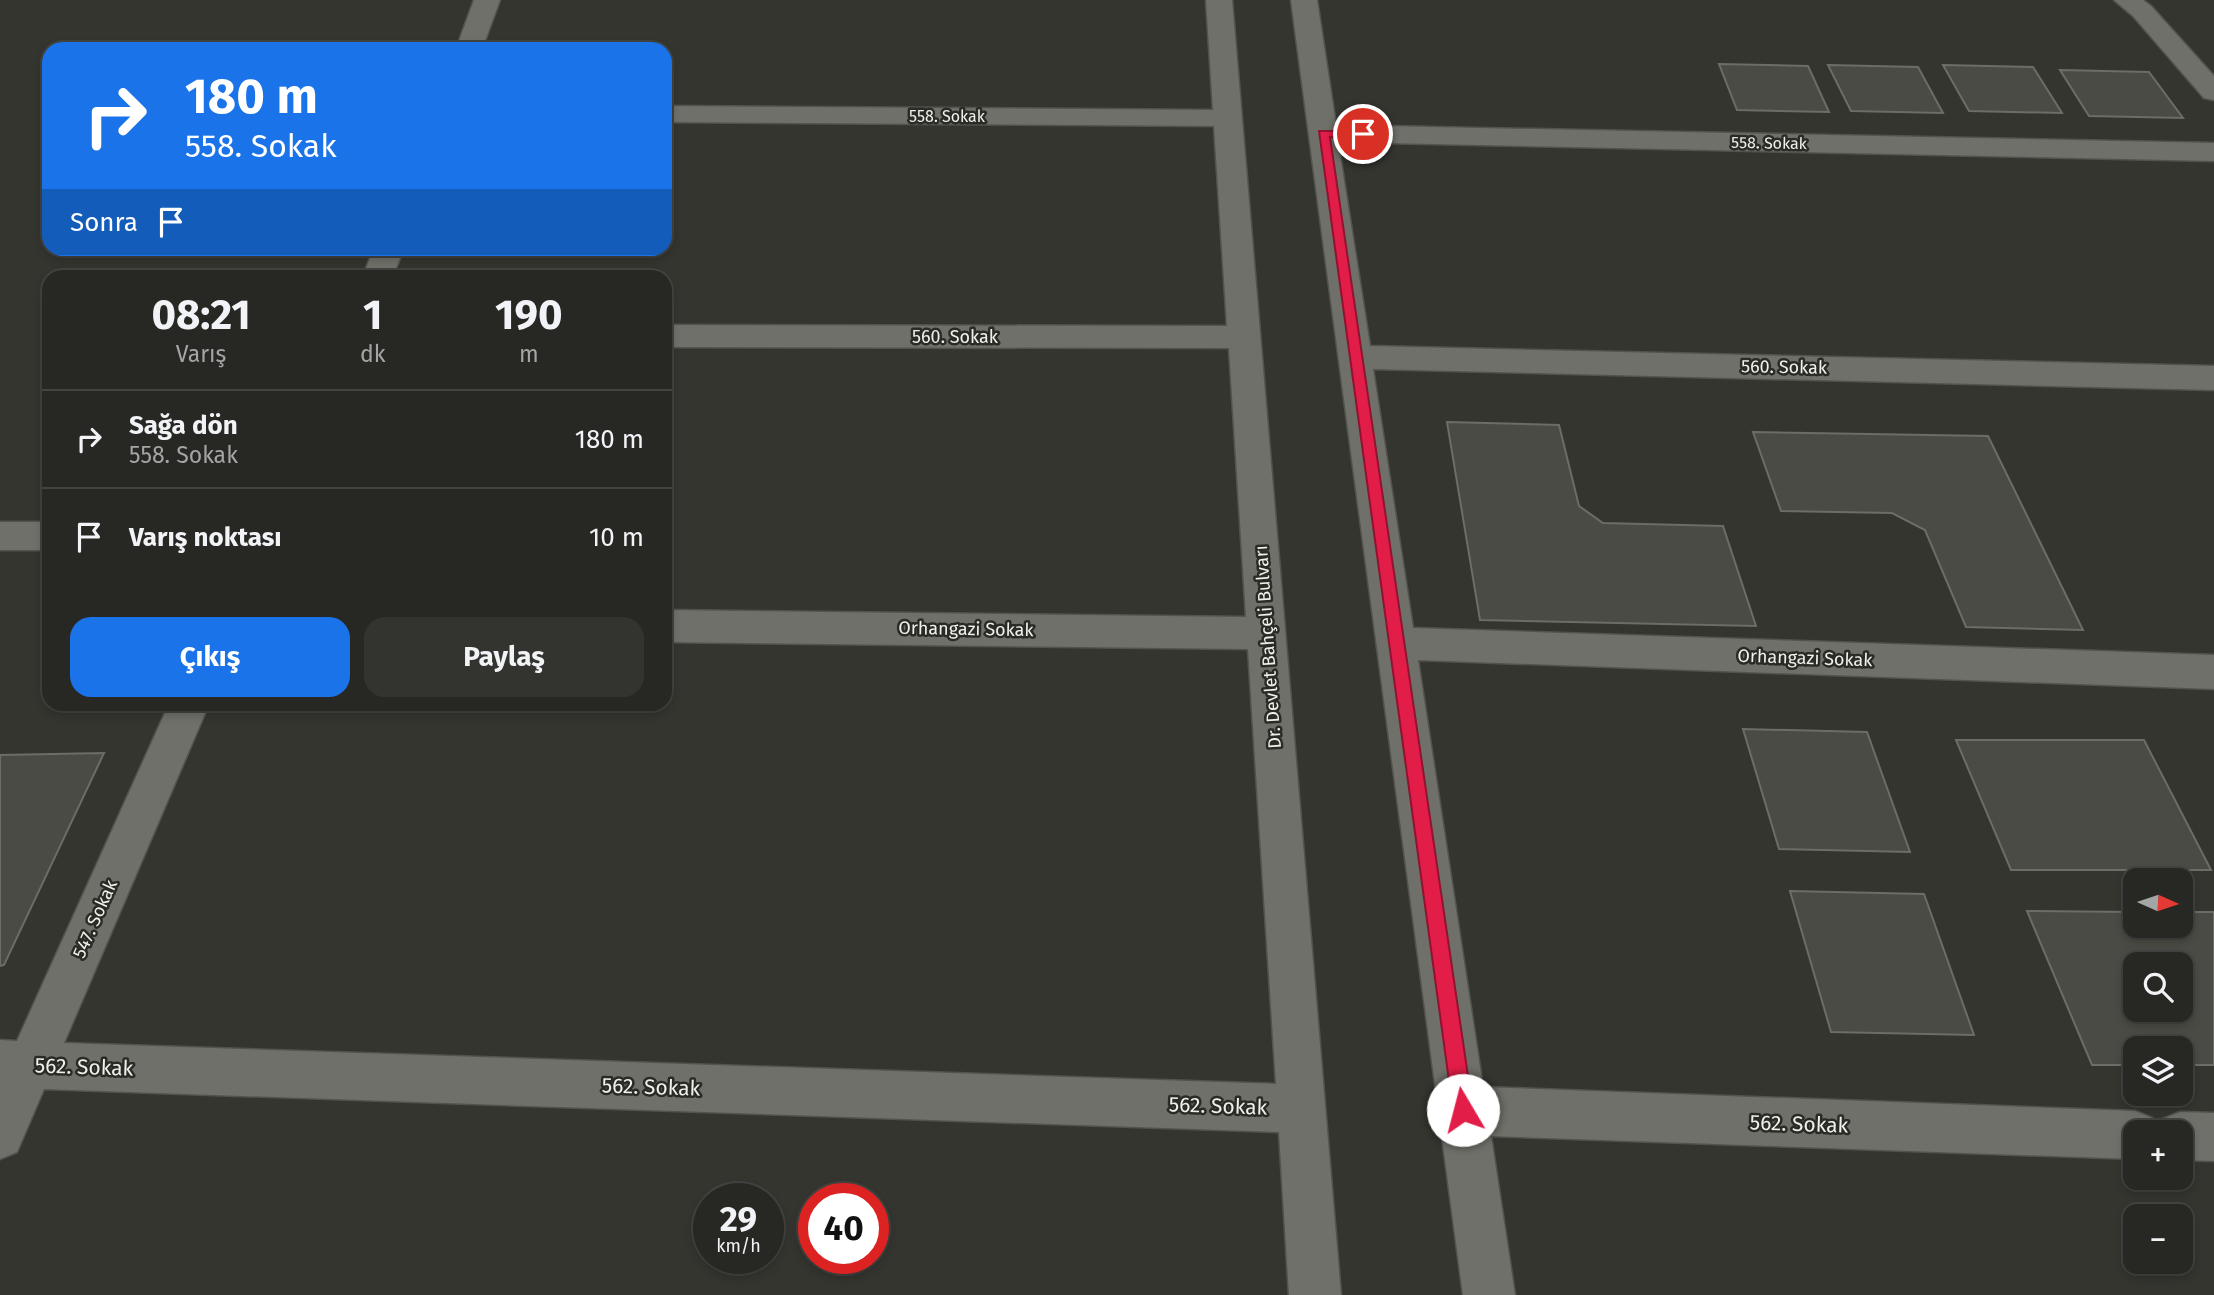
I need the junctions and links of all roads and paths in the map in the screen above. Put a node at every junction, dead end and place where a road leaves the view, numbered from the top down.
1 (487, 0) edge
2 (1219, 0) edge
3 (1304, 0) edge
4 (2127, 0) edge
5 (472, 42) edge
6 (2214, 92) edge
7 (672, 114) edge
8 (1228, 118) junction
9 (1323, 133) junction
10 (2214, 152) edge
11 (672, 337) edge
12 (1244, 337) junction
13 (1355, 357) junction
14 (2214, 378) edge
15 (0, 536) edge
16 (42, 536) edge
17 (672, 626) edge
18 (1267, 633) junction
19 (1395, 643) junction
20 (2214, 672) edge
21 (186, 711) edge
22 (15, 1065) edge
23 (1302, 1109) junction
24 (1463, 1110) junction
25 (0, 1135) edge
26 (2123, 1135) edge
27 (2193, 1136) edge
28 (2214, 1137) edge
29 (1315, 1295) edge
30 (1489, 1295) edge

1 - 5 street
2 - 8 street, Dr. Devlet Bahçeli Bulvarı
3 - 9 street
4 - 6 street
7 - 8 street, 558. Sokak
8 - 12 street, Dr. Devlet Bahçeli Bulvarı
9 - 10 street, 558. Sokak
9 - 13 street
11 - 12 street, 560. Sokak
12 - 18 street, Dr. Devlet Bahçeli Bulvarı
13 - 14 street, 560. Sokak
13 - 19 street
15 - 16 street
17 - 18 street, Orhangazi Sokak
18 - 23 street, Dr. Devlet Bahçeli Bulvarı
19 - 20 street, Orhangazi Sokak
19 - 24 street
21 - 22 street, 547. Sokak
22 - 23 street, 562. Sokak
22 - 25 street, 547. Sokak
23 - 29 street, Dr. Devlet Bahçeli Bulvarı
24 - 26 street, 562. Sokak
24 - 30 street
27 - 28 street

